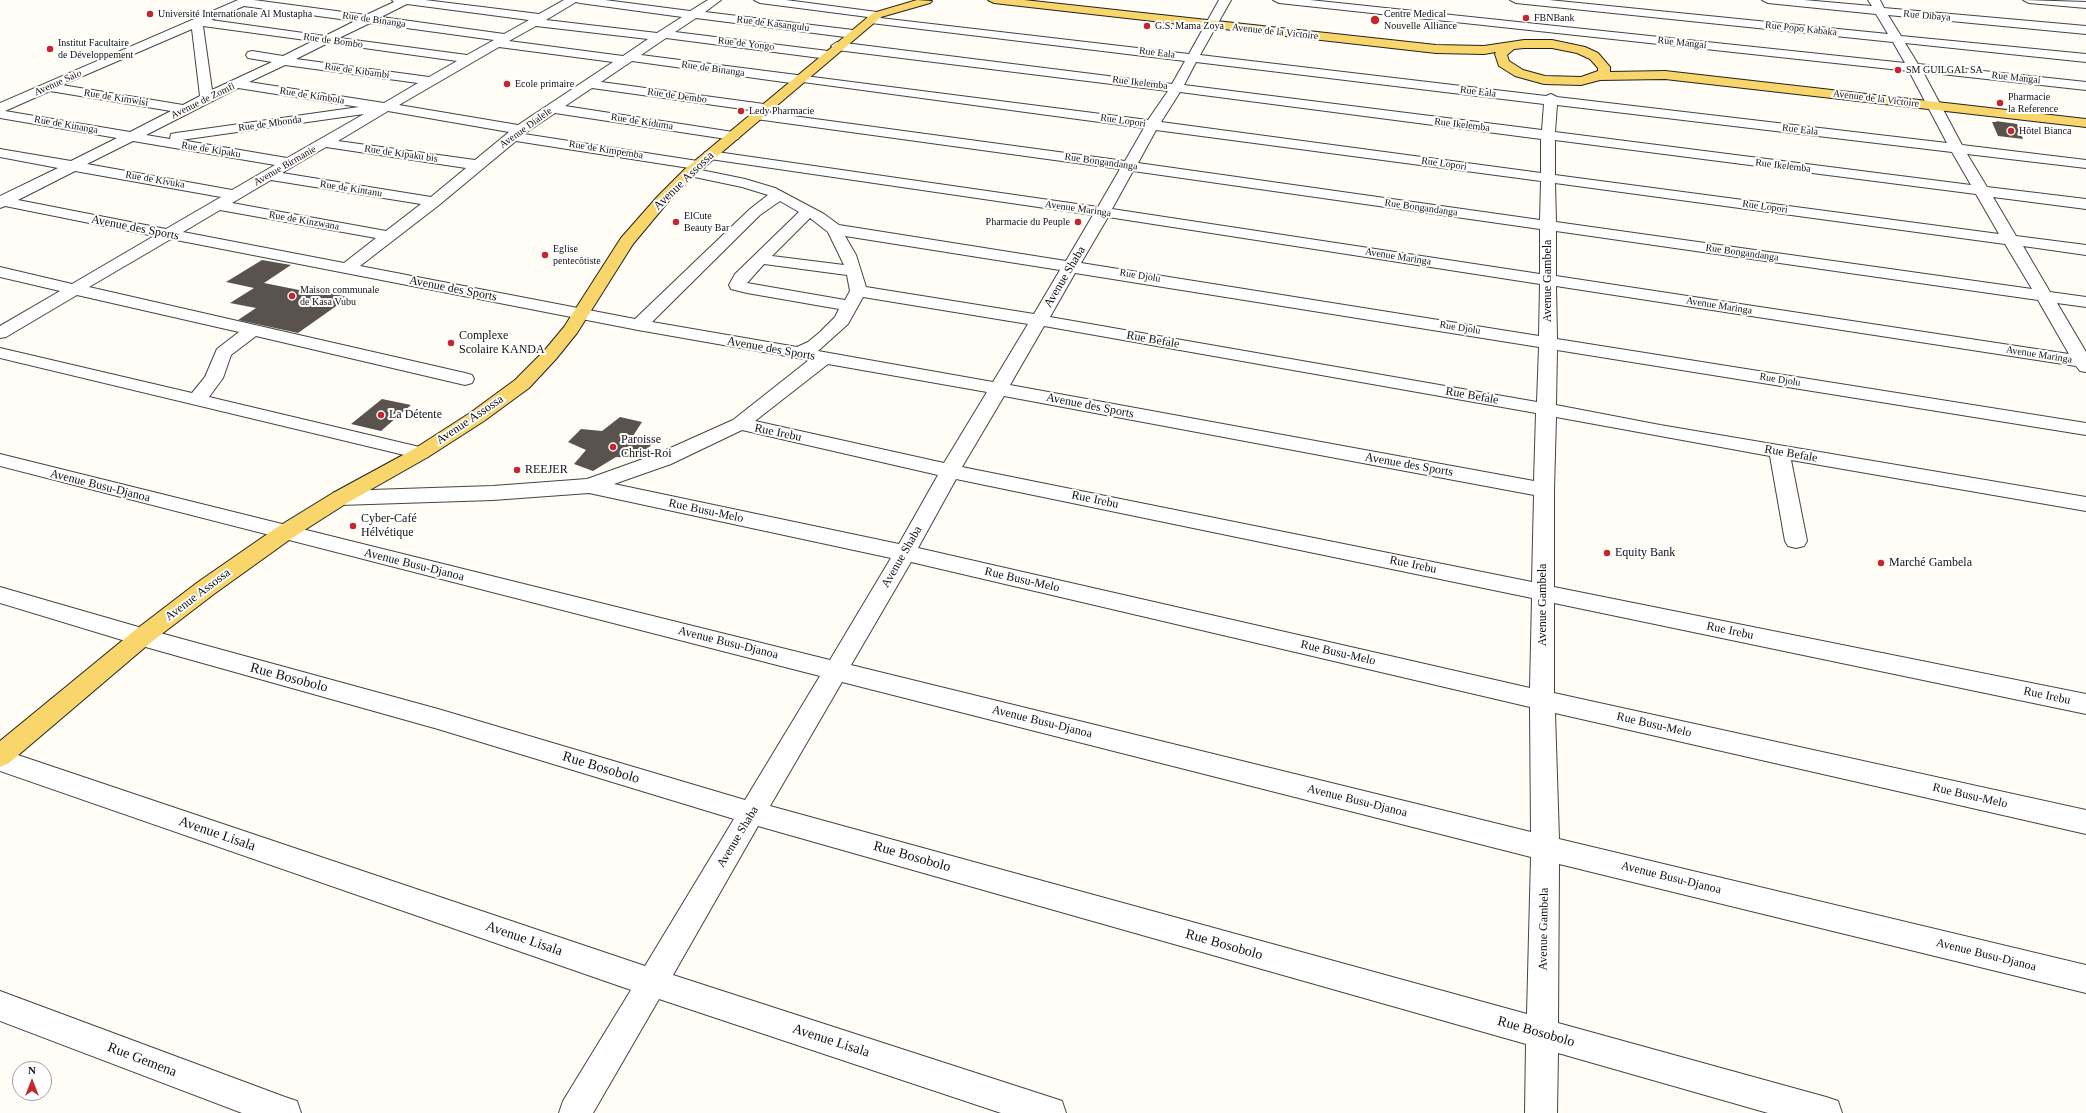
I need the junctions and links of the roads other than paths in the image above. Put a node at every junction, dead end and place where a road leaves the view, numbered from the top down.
1 (404, 0) edge
2 (572, 0) edge
3 (580, 0) edge
4 (715, 0) edge
5 (760, 0) edge
6 (994, 0) edge
7 (1225, 0) edge
8 (1278, 0) edge
9 (1516, 0) edge
10 (1768, 0) edge
11 (1874, 0) edge
12 (2029, 0) edge
13 (245, 1) edge
14 (932, 1) edge
15 (1552, 2) edge
16 (2086, 5) edge
17 (878, 9) edge
18 (1880, 11) junction
19 (693, 14) junction
20 (368, 19) junction
21 (538, 20) junction
22 (197, 22) junction
23 (1211, 25) junction
24 (2086, 30) edge
25 (1551, 31) junction
26 (853, 34) junction
27 (662, 36) junction
28 (1898, 39) junction
29 (325, 40) junction
30 (502, 40) junction
31 (1524, 44) junction
32 (1509, 48) junction
33 (1436, 49) junction
34 (1581, 50) junction
35 (833, 51) junction
36 (252, 55) dead end
37 (1594, 56) junction
38 (1194, 57) junction
39 (2086, 58) edge
40 (469, 59) junction
41 (626, 59) junction
42 (285, 61) junction
43 (1508, 67) junction
44 (1914, 68) junction
45 (1526, 75) junction
46 (1665, 75) junction
47 (1599, 76) junction
48 (800, 79) junction
49 (1581, 81) junction
50 (431, 82) junction
51 (237, 84) junction
52 (590, 84) junction
53 (2086, 86) edge
54 (48, 87) junction
55 (1176, 88) junction
56 (207, 98) junction
57 (1551, 99) junction
58 (1935, 106) junction
59 (387, 107) junction
60 (0, 108) edge
61 (551, 108) junction
62 (185, 109) junction
63 (760, 112) junction
64 (0, 114) edge
65 (2086, 123) edge
66 (1152, 125) junction
67 (516, 133) junction
68 (733, 136) junction
69 (1548, 136) junction
70 (133, 137) junction
71 (154, 140) junction
72 (324, 143) junction
73 (1957, 149) junction
74 (0, 153) edge
75 (289, 163) junction
76 (700, 164) junction
77 (2086, 164) edge
78 (477, 165) junction
79 (74, 166) junction
80 (1129, 166) junction
81 (268, 175) junction
82 (1549, 178) junction
83 (1982, 190) junction
84 (235, 195) junction
85 (778, 195) junction
86 (1, 202) edge
87 (434, 202) junction
88 (2086, 204) edge
89 (218, 205) junction
90 (808, 210) junction
91 (1103, 212) junction
92 (1548, 226) junction
93 (834, 228) junction
94 (169, 234) junction
95 (390, 236) junction
96 (2010, 240) junction
97 (2086, 250) edge
98 (760, 259) junction
99 (1072, 265) junction
100 (346, 269) junction
101 (854, 271) junction
102 (0, 272) edge
103 (1548, 280) junction
104 (77, 289) junction
105 (2043, 296) junction
106 (854, 298) junction
107 (2086, 302) edge
108 (580, 314) junction
109 (1039, 320) junction
110 (638, 325) junction
111 (253, 330) junction
112 (0, 333) edge
113 (1548, 342) junction
114 (0, 353) edge
115 (798, 354) junction
116 (824, 358) junction
117 (2085, 363) edge
118 (465, 379) dead end
119 (999, 389) junction
120 (196, 400) junction
121 (1546, 409) junction
122 (740, 424) junction
123 (2086, 429) edge
124 (421, 452) junction
125 (1779, 452) junction
126 (0, 460) edge
127 (950, 470) junction
128 (589, 486) junction
129 (1544, 490) junction
130 (340, 498) junction
131 (2086, 504) edge
132 (284, 533) junction
133 (1796, 541) dead end
134 (905, 553) junction
135 (1543, 592) junction
136 (0, 595) edge
137 (142, 637) junction
138 (836, 670) junction
139 (1542, 700) junction
140 (2086, 704) edge
141 (0, 756) edge
142 (0, 760) edge
143 (752, 813) junction
144 (2086, 822) edge
145 (1545, 848) junction
146 (2086, 979) edge
147 (651, 982) junction
148 (0, 1006) edge
149 (1542, 1034) junction
150 (285, 1113) edge
151 (575, 1113) edge
152 (1050, 1113) edge
153 (1540, 1113) edge
154 (1826, 1113) edge

1 - 20 street, Avenue de Zomfi
1 - 21 street, Rue de Yongo
2 - 21 street, Avenue Birmanie
3 - 19 street, Rue de Kasangulu
4 - 19 street, Avenue Dialele
5 - 17 street, Rue Eala
6 - 23 main road, Avenue de la Victoire
7 - 23 street, Avenue Shaba
8 - 25 street, Rue Mangai
9 - 15 street, Rue Popo Kabaka
10 - 18 street, Rue Dibaya
11 - 18 street
12 - 16 street
13 - 20 street, Rue de Binanga
13 - 22 street, Avenue Saio
14 - 17 main road
14 - 17 main road
15 - 25 street
15 - 28 street, Rue Popo Kabaka
17 - 26 main road, Avenue Assossa
17 - 38 street, Rue Eala
18 - 24 street, Rue Dibaya
18 - 28 street
19 - 26 street, Rue de Kasangulu
19 - 27 street, Avenue Dialele
20 - 29 street, Avenue de Zomfi
20 - 30 street, Rue de Binanga
21 - 27 street, Rue de Yongo
21 - 30 street, Avenue Birmanie
22 - 29 street, Rue de Bombo
22 - 54 street, Avenue Saio
22 - 56 street
23 - 33 main road, Avenue de la Victoire
23 - 38 street, Avenue Shaba
25 - 31 street
25 - 34 street
25 - 44 street, Rue Mangai
26 - 35 main road, Avenue Assossa
27 - 35 street, Rue de Yongo
27 - 41 street, Avenue Dialele
28 - 39 street, Rue Popo Kabaka
28 - 44 street
29 - 40 street, Rue de Bombo
29 - 42 street, Avenue de Zomfi
30 - 40 street, Avenue Birmanie
30 - 41 street, Rue de Binanga
31 - 32 main road
31 - 34 main road
32 - 33 main road
32 - 43 main road
33 - 43 main road
34 - 37 main road
35 - 48 main road, Avenue Assossa
35 - 55 street, Rue Ikelemba
36 - 42 street, Rue de Kibambi
37 - 46 main road
37 - 47 main road
38 - 55 street, Avenue Shaba
38 - 57 street, Rue Eala
40 - 50 street, Avenue Birmanie
41 - 48 street, Rue de Binanga
41 - 52 street, Avenue Dialele
42 - 50 street, Rue de Kibambi
42 - 51 street, Avenue de Zomfi
43 - 45 main road
44 - 53 street, Rue Mangai
44 - 58 street
45 - 49 main road
45 - 57 street
46 - 47 main road
46 - 58 main road, Avenue de la Victoire
47 - 49 main road
48 - 63 main road, Avenue Assossa
48 - 66 street, Rue Lopori
49 - 57 street
50 - 59 street, Avenue Birmanie
51 - 56 street, Avenue de Zomfi
51 - 59 street, Rue de Kimbola
52 - 61 street, Avenue Dialele
52 - 63 street, Rue de Dembo
54 - 60 street, Avenue Saio
54 - 62 street, Rue de Kimwisi
55 - 66 street, Avenue Shaba
55 - 69 street, Rue Ikelemba
56 - 62 street, Avenue de Zomfi
57 - 69 street, Avenue Gambela
57 - 73 street, Rue Eala
58 - 65 main road, Avenue de la Victoire
58 - 73 street
59 - 67 street, Rue de Kimpemba
59 - 71 street, Rue de Mbonda
59 - 72 street, Avenue Birmanie
61 - 67 street, Avenue Dialele
61 - 68 street, Rue de Kiduma
62 - 70 street, Avenue de Zomfi
63 - 68 main road, Avenue Assossa
63 - 80 street, Rue Bongandanga
64 - 70 street, Rue de Kinanga
66 - 80 street, Avenue Shaba
66 - 82 street, Rue Lopori
67 - 76 street, Rue de Kimpemba
67 - 78 street, Avenue Dialele
68 - 76 main road, Avenue Assossa
69 - 82 street, Avenue Gambela
69 - 83 street, Rue Ikelemba
70 - 71 street, Rue de Kipaku
70 - 79 street, Avenue de Zomfi
71 - 75 street, Rue de Kipaku
72 - 75 street, Avenue Birmanie
72 - 78 street, Rue de Kipaku bis
73 - 77 street, Rue Eala
73 - 83 street
74 - 79 street, Rue de Kivuka
75 - 81 street, Avenue Birmanie
76 - 85 street
76 - 91 street, Avenue Maringa
76 - 108 main road, Avenue Assossa
78 - 87 street, Avenue Dialele
79 - 84 street, Rue de Kivuka
79 - 86 street, Avenue de Zomfi
80 - 91 street, Avenue Shaba
80 - 92 street, Rue Bongandanga
81 - 84 street, Avenue Birmanie
81 - 87 street, Rue de Kintanu
82 - 92 street, Avenue Gambela
82 - 96 street, Rue Lopori
83 - 88 street, Rue Ikelemba
83 - 96 street
84 - 89 street, Avenue Birmanie
85 - 90 street
85 - 110 street
86 - 94 street, Avenue des Sports
87 - 95 street, Avenue Dialele
89 - 94 street, Avenue Birmanie
89 - 95 street, Rue de Kinzwana
90 - 93 street
90 - 98 street
91 - 99 street, Avenue Shaba
91 - 103 street, Avenue Maringa
92 - 103 street, Avenue Gambela
92 - 105 street, Rue Bongandanga
93 - 99 street, Rue Djolu
93 - 101 street
94 - 100 street, Avenue des Sports
94 - 104 street, Avenue Birmanie
95 - 100 street, Avenue Dialele
96 - 97 street, Rue Lopori
96 - 105 street
98 - 101 street
98 - 106 street, Rue Befale
99 - 109 street, Avenue Shaba
99 - 113 street, Rue Djolu
100 - 108 street, Avenue des Sports
101 - 106 street
102 - 104 street
103 - 113 street, Avenue Gambela
103 - 117 street, Avenue Maringa
104 - 111 street
104 - 112 street, Avenue Birmanie
105 - 107 street, Rue Bongandanga
105 - 117 street
106 - 109 street, Rue Befale
106 - 115 street
108 - 110 street, Avenue des Sports
108 - 124 main road, Avenue Assossa
109 - 119 street, Avenue Shaba
109 - 121 street, Rue Befale
110 - 115 street, Avenue des Sports
111 - 118 street
111 - 120 street
113 - 121 street, Avenue Gambela
113 - 123 street, Rue Djolu
114 - 120 street
115 - 116 street, Avenue des Sports
116 - 119 street, Avenue des Sports
116 - 122 street
119 - 127 street, Avenue Shaba
119 - 129 street, Avenue des Sports
120 - 124 street
121 - 125 street, Rue Befale
121 - 129 street, Avenue Gambela
122 - 127 street, Rue Irebu
122 - 128 street
124 - 130 main road, Avenue Assossa
125 - 131 street, Rue Befale
125 - 133 street
126 - 132 street, Avenue Busu-Djanoa
127 - 134 street, Avenue Shaba
127 - 135 street, Rue Irebu
128 - 130 street
128 - 134 street, Rue Busu-Melo
129 - 135 street, Avenue Gambela
130 - 132 main road, Avenue Assossa
132 - 137 main road, Avenue Assossa
132 - 138 street, Avenue Busu-Djanoa
134 - 138 street, Avenue Shaba
134 - 139 street, Rue Busu-Melo
135 - 139 street, Avenue Gambela
135 - 140 street, Rue Irebu
136 - 137 street, Rue Bosobolo
137 - 141 main road, Avenue Assossa
137 - 143 street, Rue Bosobolo
138 - 143 street, Avenue Shaba
138 - 145 street, Avenue Busu-Djanoa
139 - 144 street, Rue Busu-Melo
139 - 145 street, Avenue Gambela
142 - 147 street, Avenue Lisala
143 - 147 street, Avenue Shaba
143 - 149 street, Rue Bosobolo
145 - 146 street, Avenue Busu-Djanoa
145 - 149 street, Avenue Gambela
147 - 151 street, Avenue Shaba
147 - 152 street, Avenue Lisala
148 - 150 street, Rue Gemena
149 - 153 street, Avenue Gambela
149 - 154 street, Rue Bosobolo

